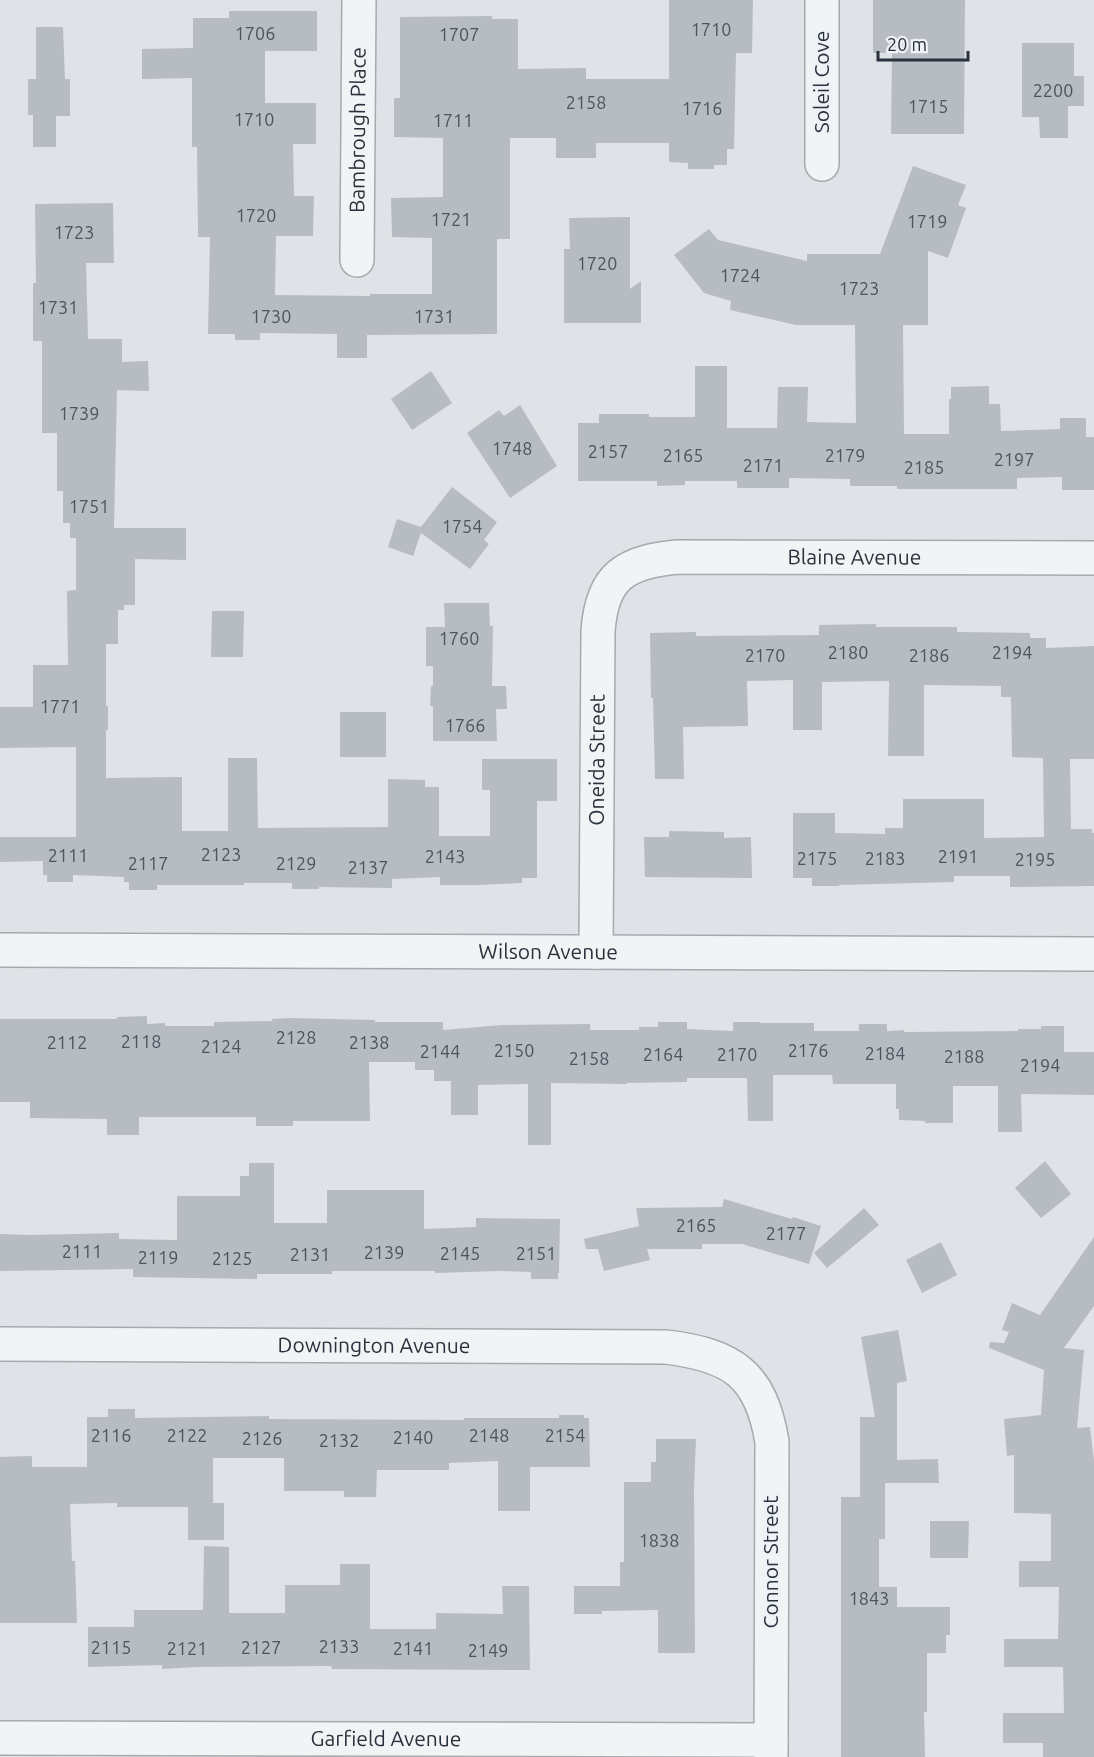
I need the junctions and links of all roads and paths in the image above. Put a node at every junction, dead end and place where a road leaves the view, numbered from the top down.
1 (359, 0) edge
2 (822, 0) edge
3 (822, 164) dead end
4 (357, 260) dead end
5 (1094, 558) edge
6 (619, 575) joint
7 (0, 950) edge
8 (596, 952) junction
9 (1094, 954) edge
10 (0, 1344) edge
11 (743, 1373) joint
12 (0, 1738) edge
13 (771, 1748) edge

1 - 4 street, Bambrough Place
2 - 3 street, Soleil Cove
5 - 6 street, Blaine Avenue
6 - 8 street, Oneida Street
7 - 8 street, Wilson Avenue
8 - 9 street, Wilson Avenue
10 - 11 street, Downington Avenue
11 - 13 street, Connor Street
12 - 13 street, Garfield Avenue

